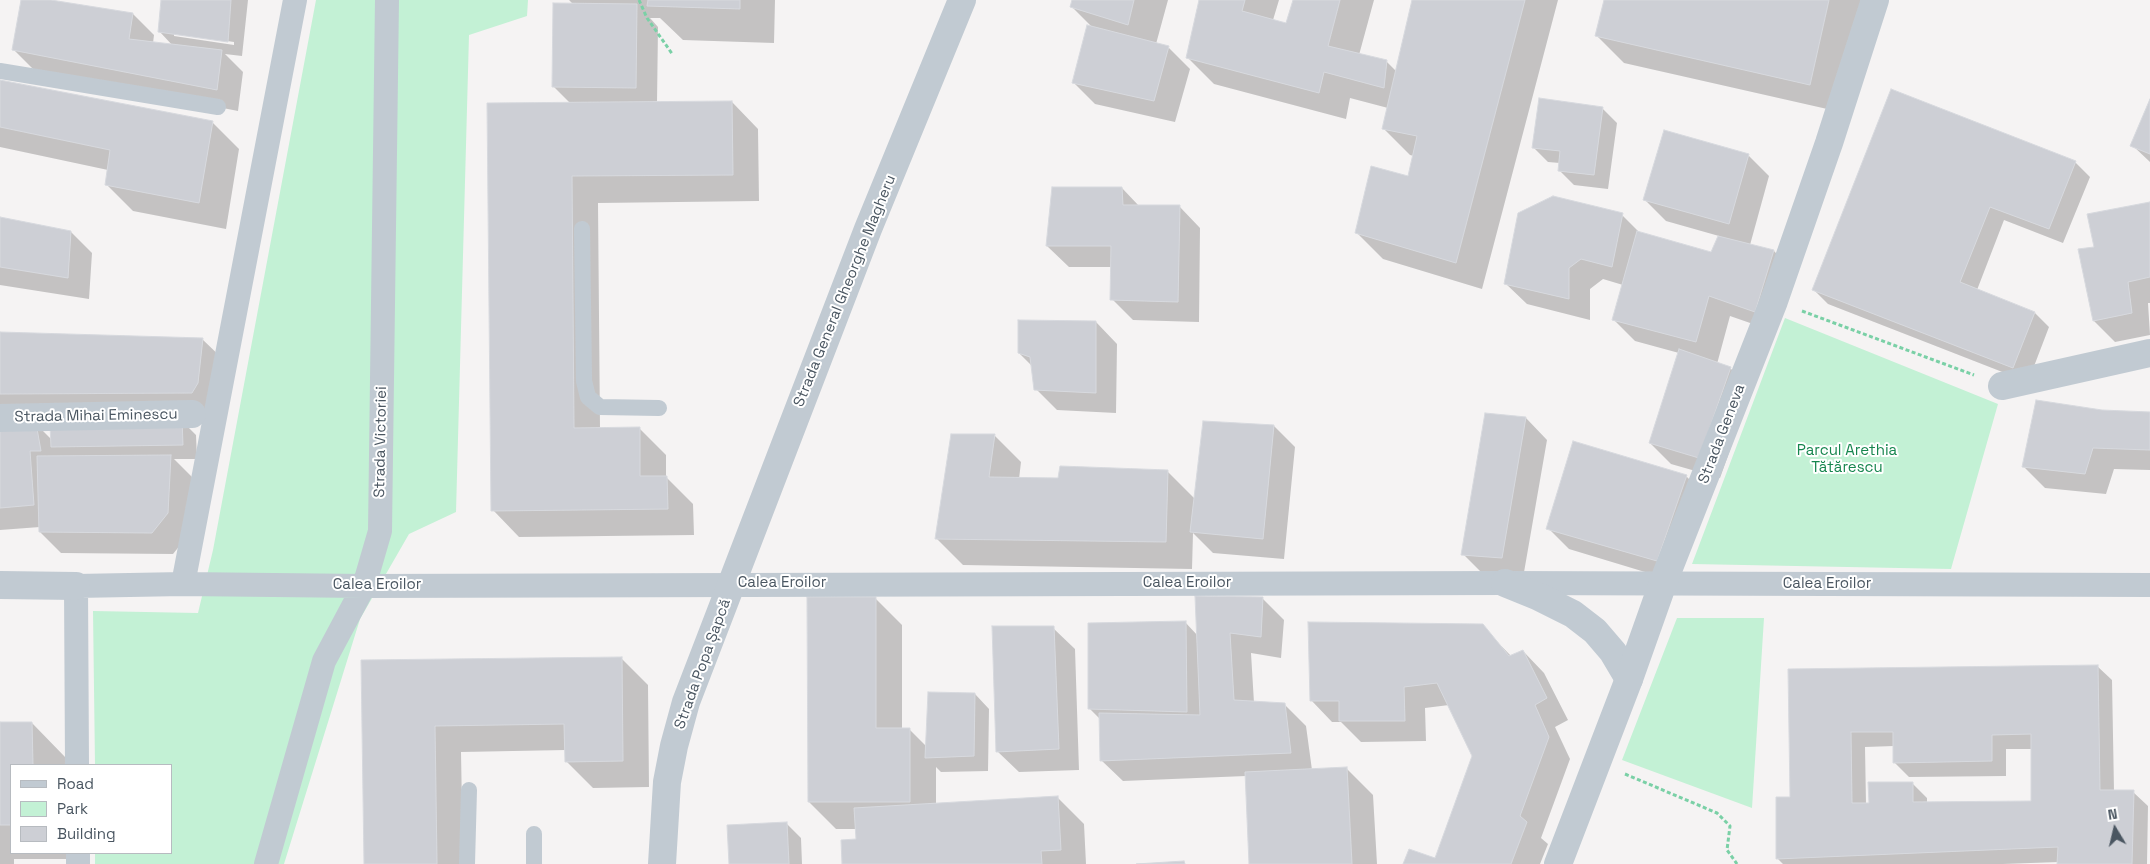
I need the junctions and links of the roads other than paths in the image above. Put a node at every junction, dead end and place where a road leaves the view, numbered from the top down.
1 (295, 0) edge
2 (387, 0) edge
3 (962, 0) edge
4 (1874, 0) edge
5 (0, 71) edge
6 (218, 108) dead end
7 (582, 229) dead end
8 (2150, 353) edge
9 (2002, 386) road end
10 (659, 408) dead end
11 (192, 414) dead end
12 (0, 418) edge
13 (733, 583) junction
14 (1505, 583) junction
15 (1663, 583) junction
16 (183, 584) junction
17 (2150, 585) edge
18 (0, 586) edge
19 (76, 586) junction
20 (364, 586) junction
21 (1629, 678) junction
22 (77, 764) edge
23 (469, 790) dead end
24 (534, 834) dead end
25 (266, 864) edge
26 (467, 864) edge
27 (534, 864) edge
28 (662, 864) edge
29 (1558, 864) edge

1 - 16 street
2 - 20 street, Strada Victoriei
3 - 13 street, Strada General Gheorghe Magheru
4 - 15 street, Strada Geneva
5 - 6 lane
7 - 10 lane
8 - 9 street
11 - 12 street, Strada Mihai Eminescu
13 - 14 street, Calea Eroilor
13 - 20 street, Calea Eroilor
13 - 28 street, Strada Popa Șapcă
14 - 15 street, Calea Eroilor
14 - 21 street, Calea Eroilor
15 - 17 street, Calea Eroilor
15 - 21 street, Strada Geneva
16 - 19 street, Calea Eroilor
16 - 20 street, Calea Eroilor
18 - 19 street, Calea Eroilor
19 - 22 street
20 - 25 street, Strada Victoriei
21 - 29 street, Strada Geneva
23 - 26 lane
24 - 27 lane

